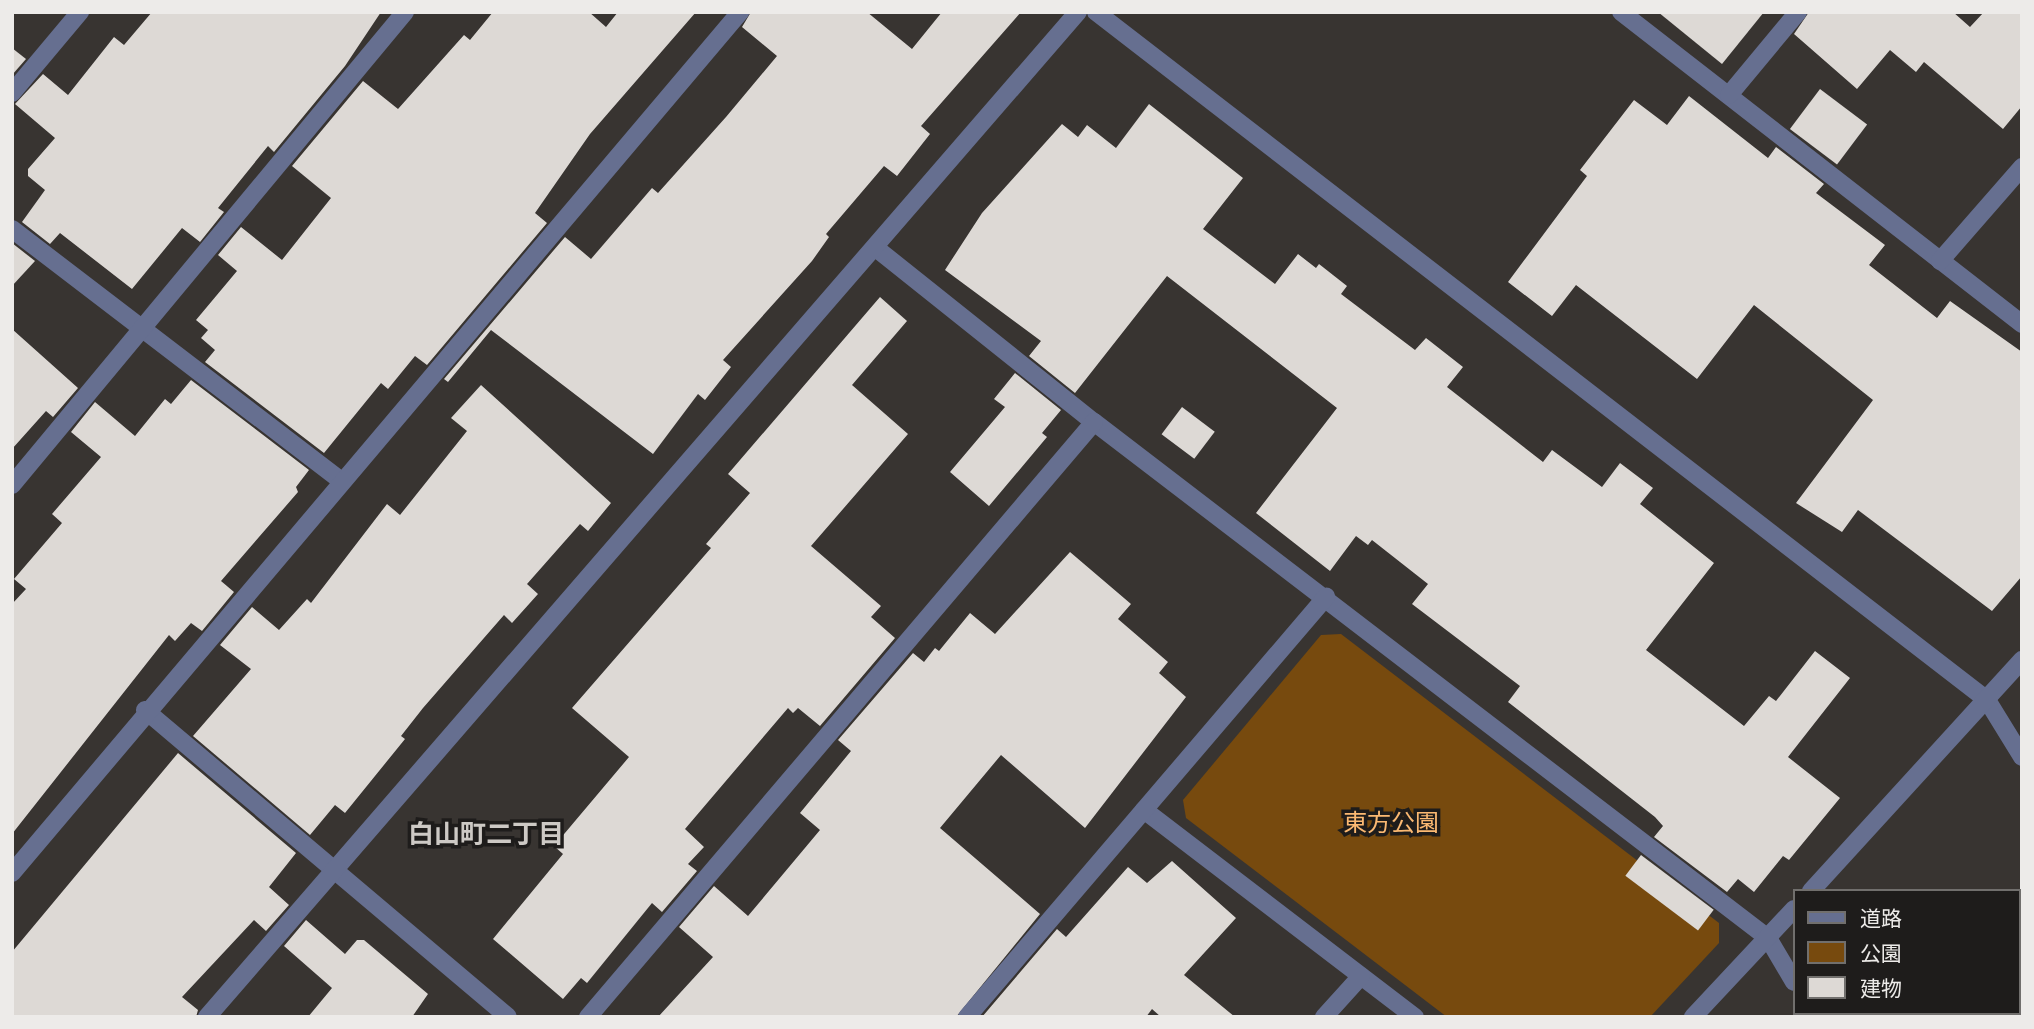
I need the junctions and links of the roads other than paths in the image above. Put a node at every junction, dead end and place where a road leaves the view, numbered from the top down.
1 (80, 12) edge
2 (405, 12) edge
3 (740, 12) edge
4 (1078, 12) edge
5 (1096, 12) edge
6 (1620, 12) edge
7 (1798, 12) edge
8 (12, 93) edge
9 (1729, 95) junction
10 (2022, 167) edge
11 (12, 229) edge
12 (877, 249) junction
13 (1940, 261) junction
14 (2022, 324) edge
15 (144, 330) junction
16 (1094, 422) junction
17 (342, 481) junction
18 (12, 485) edge
19 (1326, 597) junction
20 (2022, 660) edge
21 (1987, 700) junction
22 (145, 710) junction
23 (2022, 757) edge
24 (1144, 810) junction
25 (12, 873) edge
26 (335, 873) junction
27 (1813, 889) edge
28 (1792, 911) edge
29 (1768, 938) junction
30 (1361, 976) junction
31 (1792, 979) edge
32 (207, 1017) edge
33 (508, 1017) edge
34 (587, 1017) edge
35 (967, 1017) edge
36 (1324, 1017) edge
37 (1415, 1017) edge
38 (1693, 1017) edge

1 - 8 street
2 - 15 street
3 - 17 street
4 - 12 street
5 - 21 street
6 - 9 street
7 - 9 street
9 - 13 street
10 - 13 street
11 - 15 street
12 - 16 street
12 - 26 street
13 - 14 street
15 - 17 street
15 - 18 street
16 - 19 street
16 - 34 street
17 - 22 street
19 - 24 street
19 - 29 street
20 - 21 street
21 - 23 street
21 - 27 street
22 - 25 street
22 - 26 street
24 - 30 street
24 - 35 street
26 - 32 street
26 - 33 street
28 - 29 street
29 - 31 street
29 - 38 street
30 - 36 street
30 - 37 street

